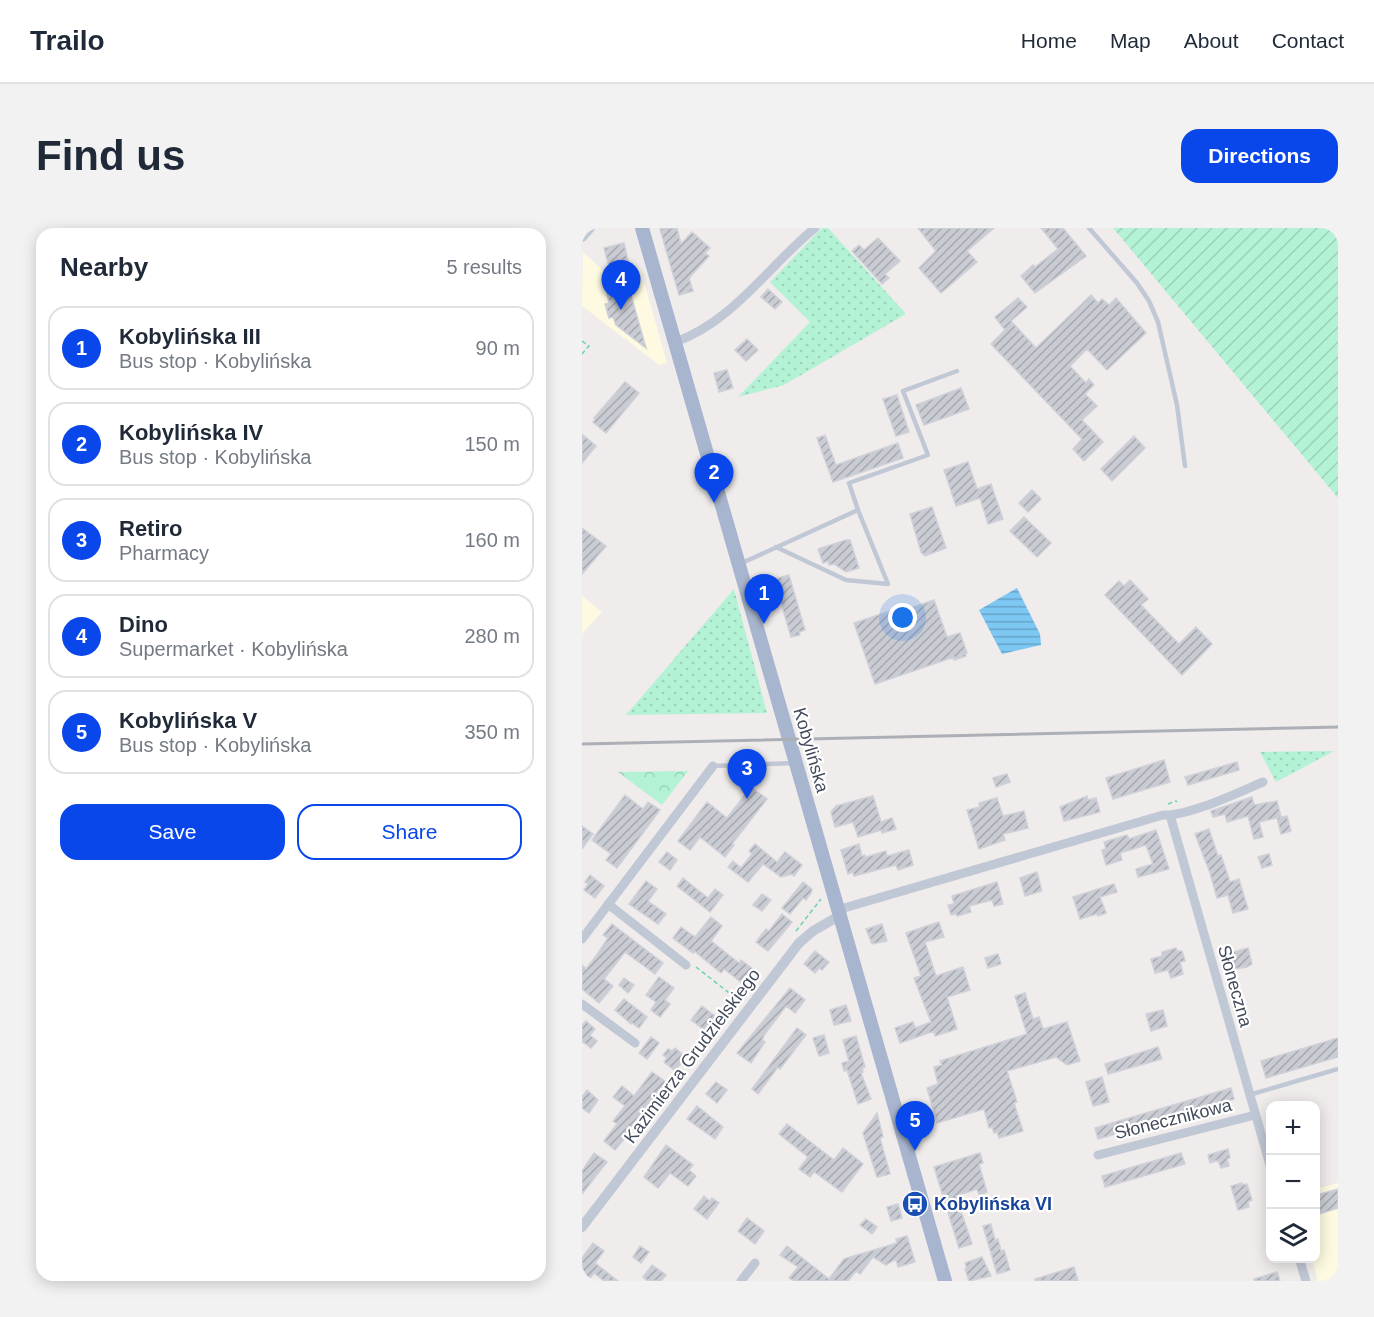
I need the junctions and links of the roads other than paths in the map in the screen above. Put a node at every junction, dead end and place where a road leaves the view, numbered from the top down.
1 (590, 228) edge
2 (642, 228) edge
3 (815, 228) edge
4 (1089, 228) edge
5 (582, 237) edge
6 (675, 342) junction
7 (957, 371) dead end
8 (1185, 466) dead end
9 (858, 510) junction
10 (776, 547) junction
11 (739, 564) junction
12 (796, 763) junction
13 (713, 766) joint
14 (1263, 782) dead end
15 (1170, 816) junction
16 (608, 904) junction
17 (839, 916) junction
18 (582, 939) edge
19 (686, 965) road end
20 (582, 1004) edge
21 (635, 1043) dead end
22 (1338, 1069) edge
23 (1249, 1095) junction
24 (1255, 1115) junction
25 (1098, 1155) dead end
26 (1267, 1155) edge
27 (582, 1227) edge
28 (755, 1263) dead end
29 (1301, 1263) edge
30 (741, 1281) edge
31 (945, 1281) edge
32 (1306, 1281) edge

1 - 5 street
2 - 6 main road, Kobylińska
3 - 6 street
4 - 8 lane
6 - 11 main road, Kobylińska
7 - 9 lane
9 - 10 lane
9 - 10 lane
10 - 11 lane
11 - 12 main road, Kobylińska
12 - 13 lane
12 - 17 main road, Kobylińska
13 - 16 street
14 - 15 street
15 - 17 street
15 - 23 street, Słoneczna
16 - 18 street
16 - 19 street
17 - 27 street, Kazimierza Grudzielskiego
17 - 31 main road, Kobylińska
20 - 21 street
22 - 23 lane
23 - 24 street, Słoneczna
24 - 25 street, Słonecznikowa
24 - 26 street, Słoneczna
28 - 30 street
29 - 32 street

